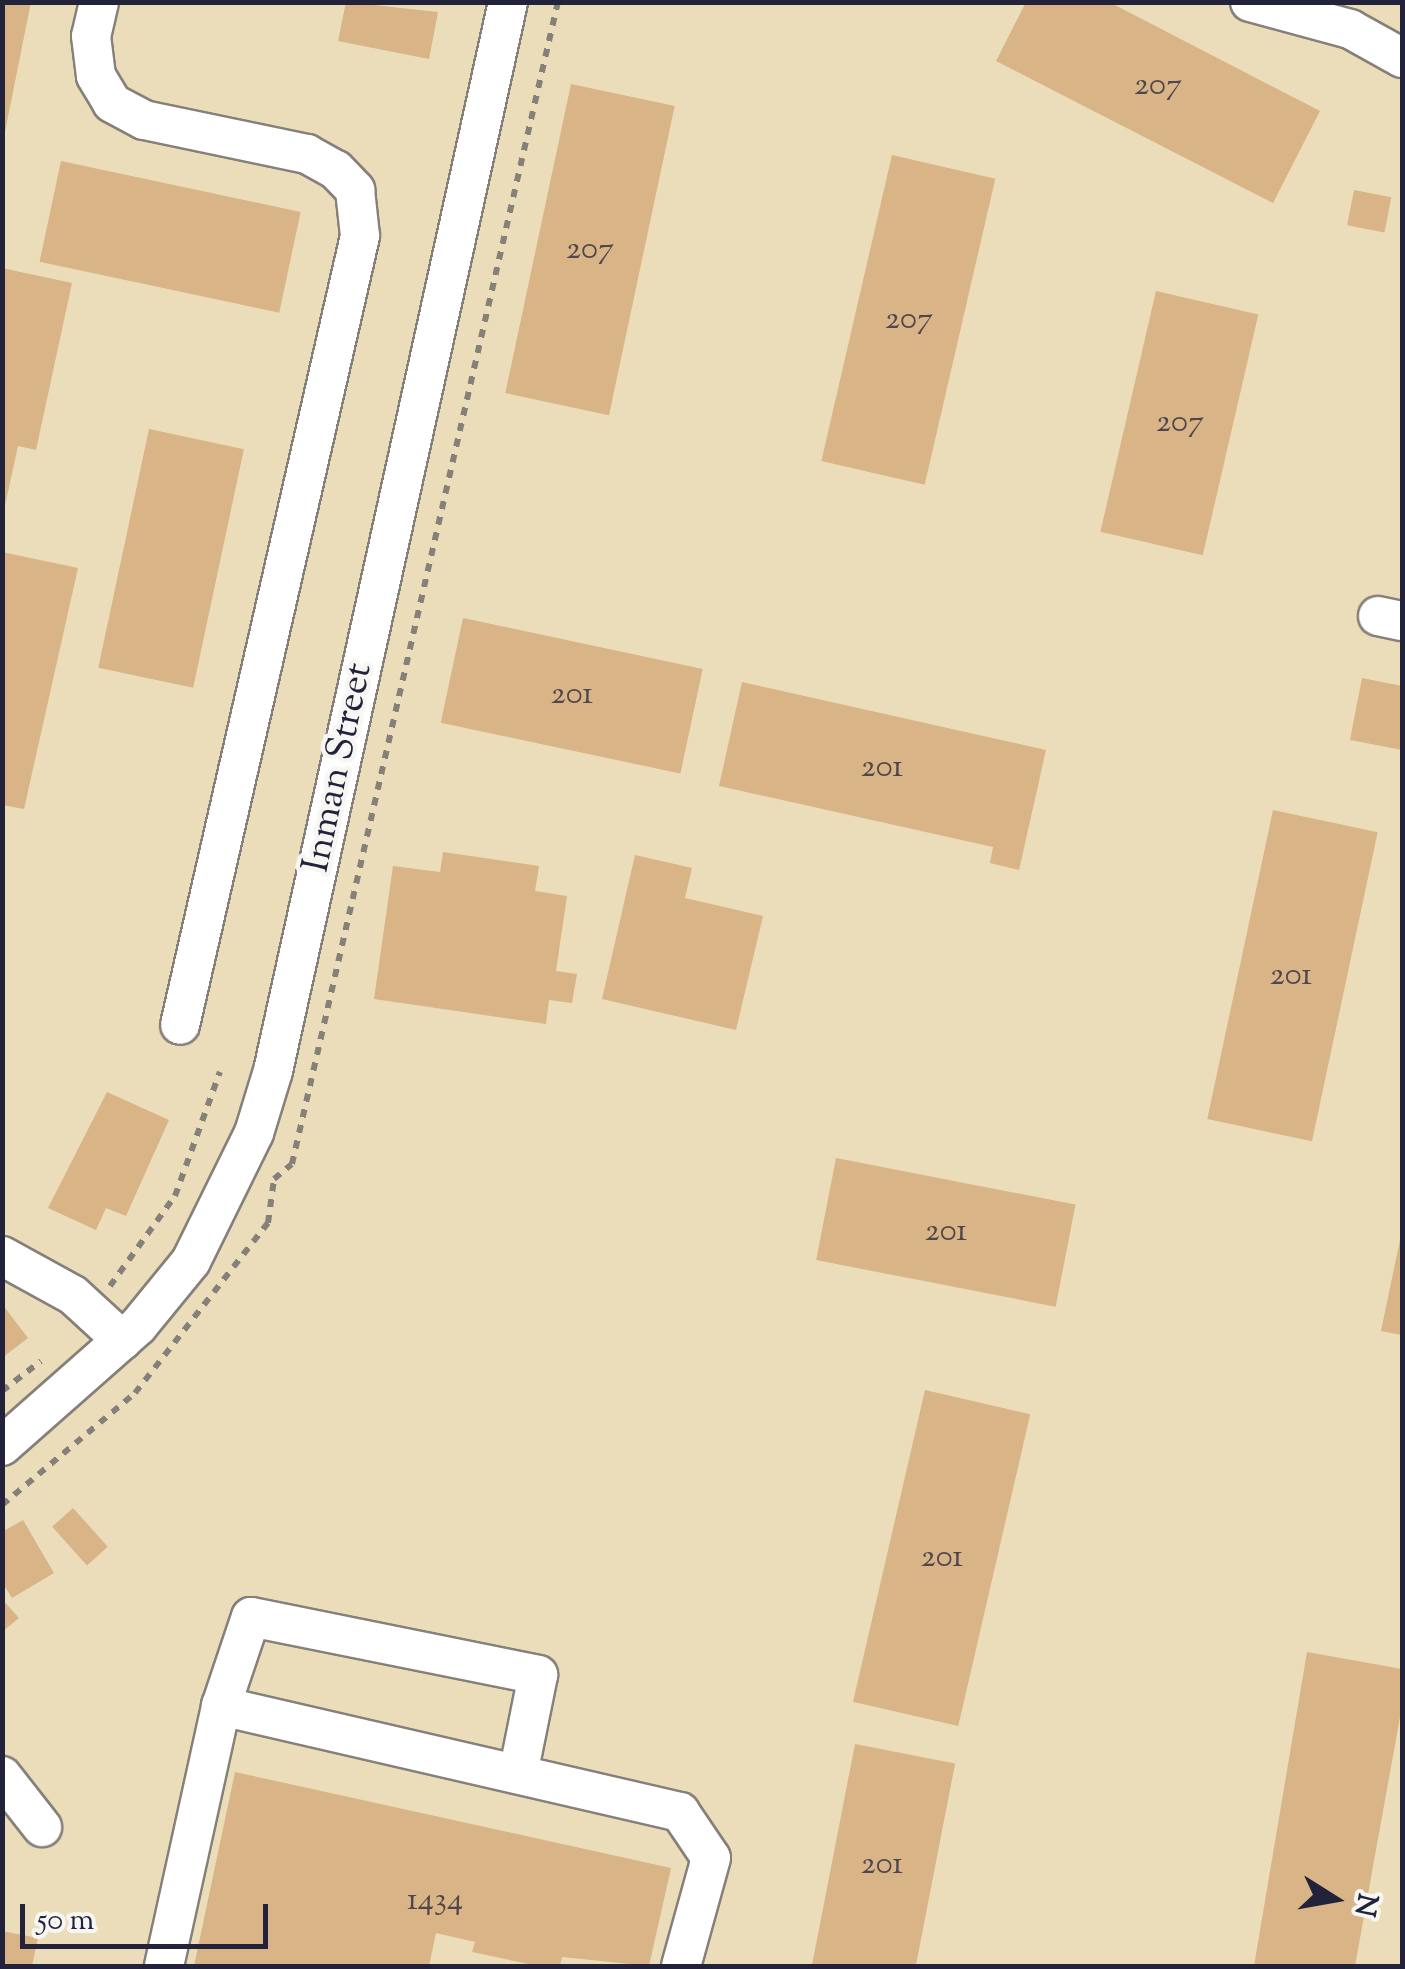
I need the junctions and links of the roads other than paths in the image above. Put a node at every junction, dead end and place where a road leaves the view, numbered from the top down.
1 (99, 2) edge
2 (508, 2) edge
3 (1250, 2) edge
4 (1402, 58) edge
5 (180, 1025) dead end
6 (2, 1256) edge
7 (122, 1340) junction
8 (2, 1446) edge
9 (221, 1706) junction
10 (518, 1774) junction
11 (2, 1776) edge
12 (42, 1826) dead end
13 (164, 1966) edge
14 (681, 1966) edge

1 - 5 street
2 - 7 street, Inman Street
3 - 4 street
6 - 7 street
7 - 8 street, Inman Street
9 - 10 street
9 - 10 street
9 - 13 street
10 - 14 street
11 - 12 street

